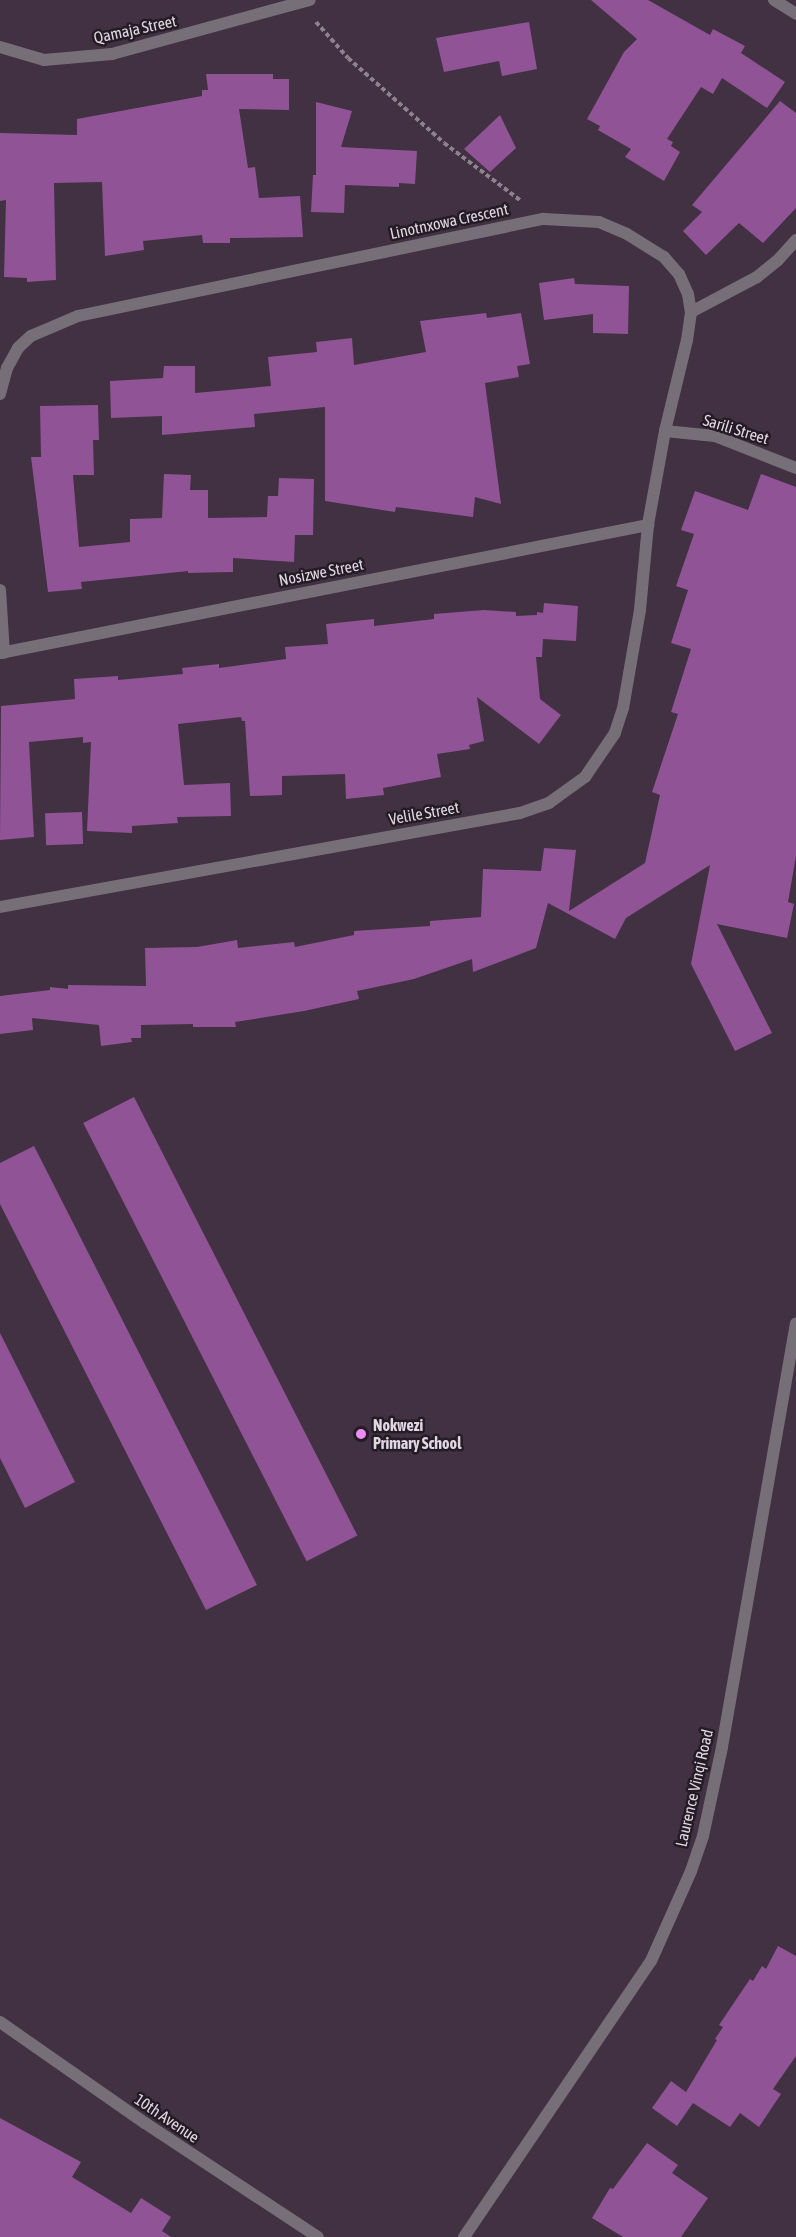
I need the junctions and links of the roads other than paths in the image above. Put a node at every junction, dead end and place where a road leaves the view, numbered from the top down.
1 (774, 0) edge
2 (301, 1) edge
3 (796, 14) edge
4 (0, 47) edge
5 (796, 240) edge
6 (691, 312) junction
7 (0, 394) edge
8 (665, 431) junction
9 (796, 468) edge
10 (648, 525) junction
11 (0, 590) edge
12 (2, 653) edge
13 (0, 907) edge
14 (796, 1323) edge
15 (0, 2022) edge
16 (318, 2237) edge
17 (464, 2237) edge

1 - 3 street
2 - 4 street, Qamaja Street
5 - 6 street
6 - 7 street, Linotnxowa Crescent
6 - 8 street, Linotnxowa Crescent
8 - 9 street, Sarili Street
8 - 10 street, Linotnxowa Crescent
10 - 12 street, Nosizwe Street
10 - 13 street, Velile Street
11 - 12 street
14 - 17 street, Laurence Vinqi Road
15 - 16 street, 10th Avenue

